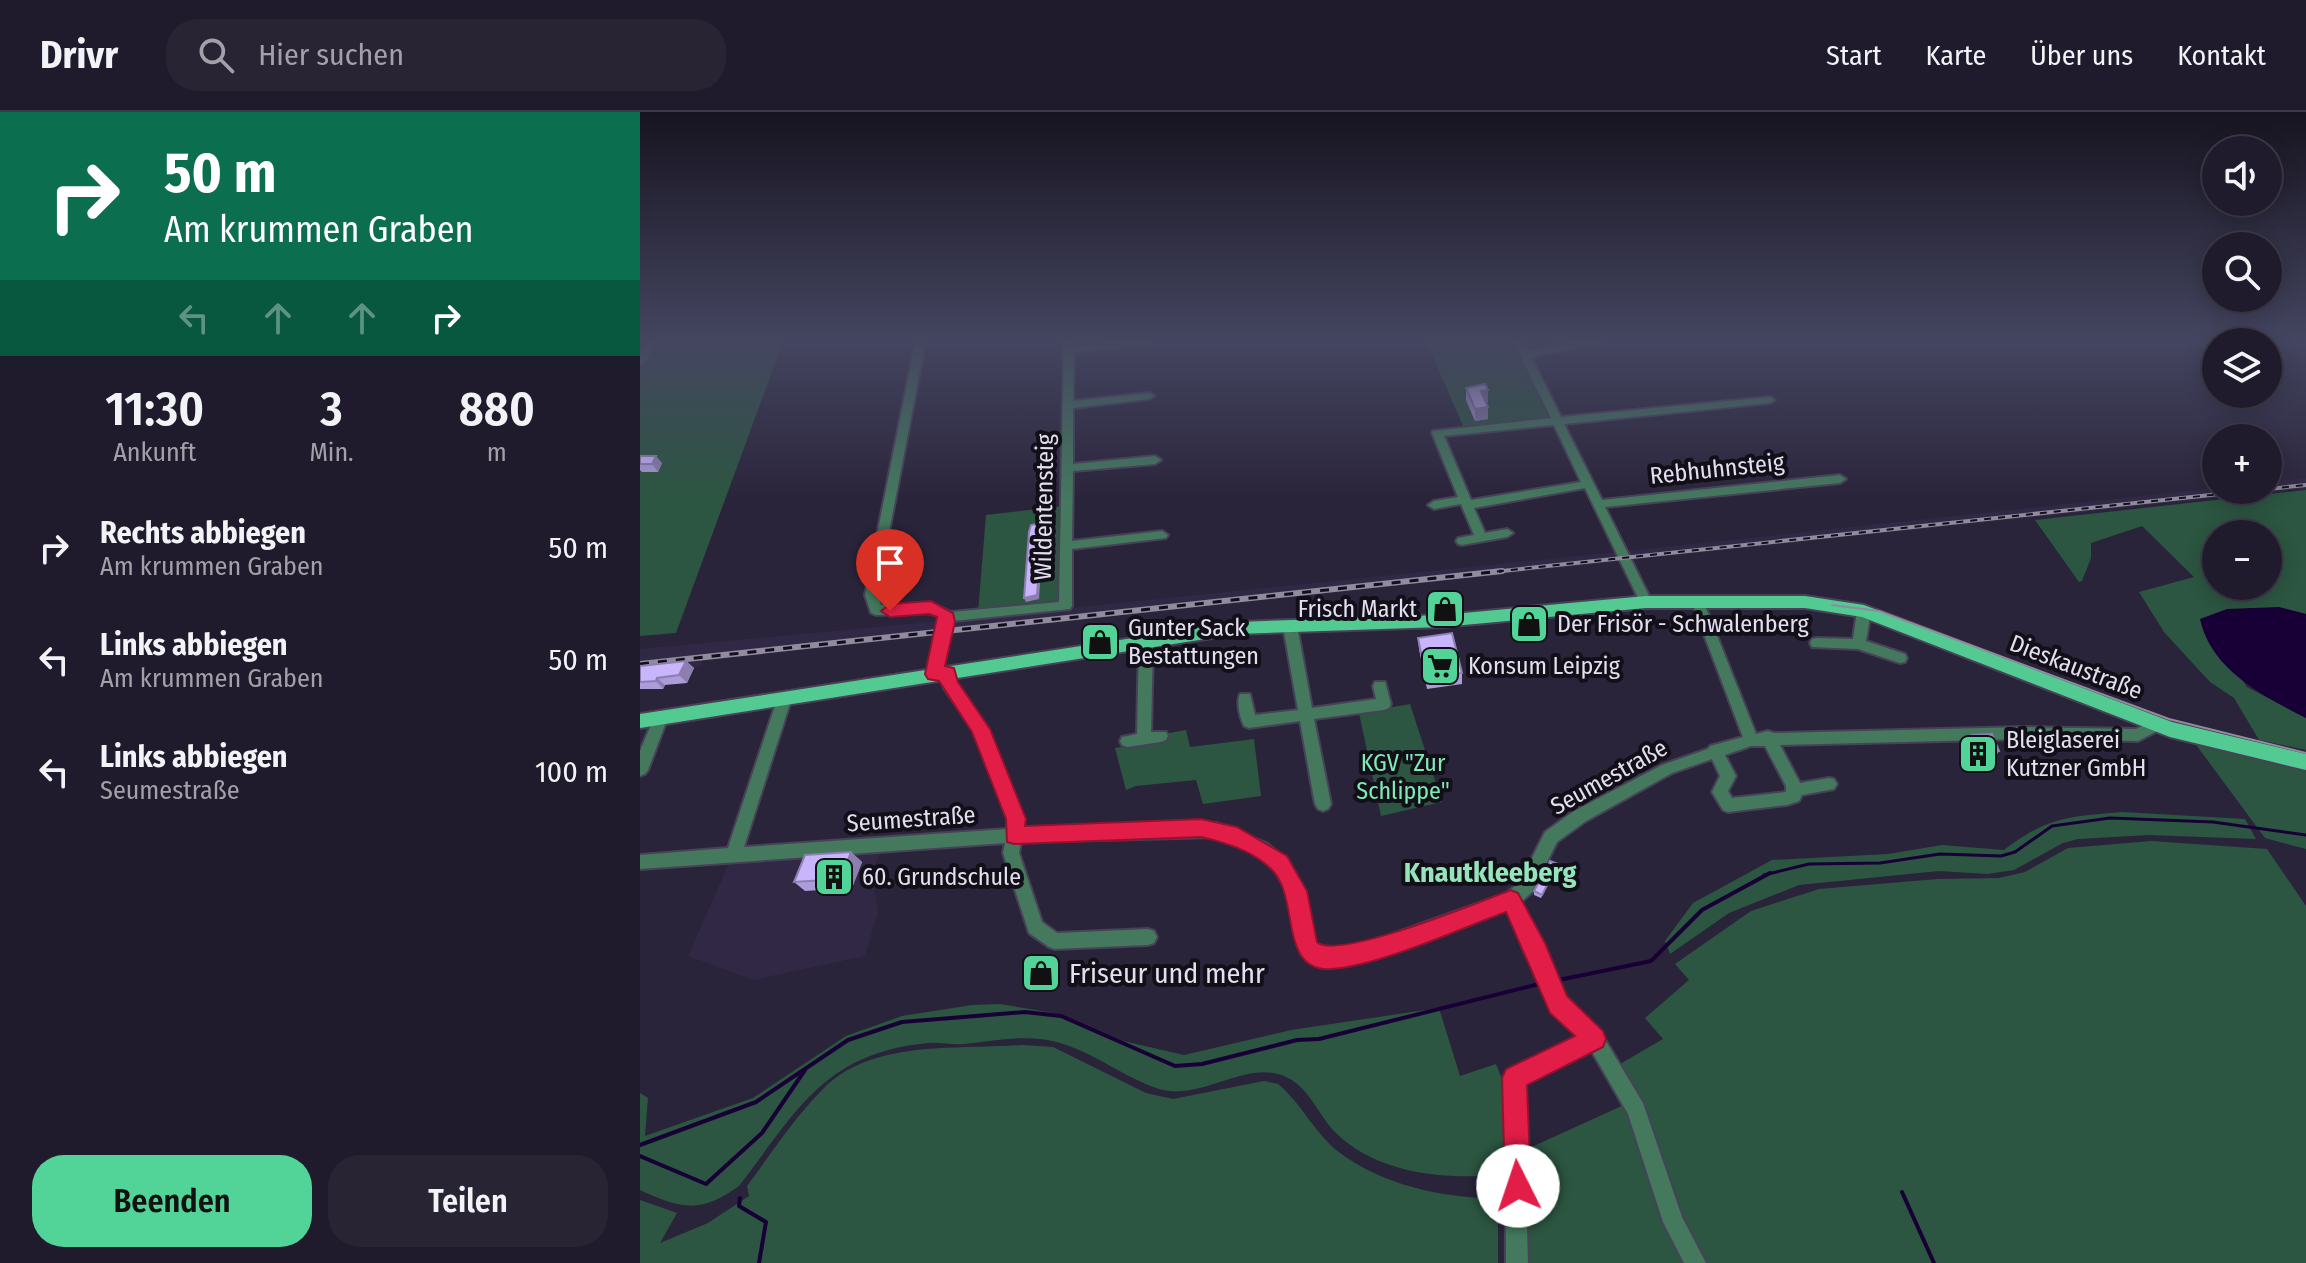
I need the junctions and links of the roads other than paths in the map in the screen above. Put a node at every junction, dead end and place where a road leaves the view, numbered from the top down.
1 (911, 393) edge
2 (1068, 393) edge
3 (1543, 393) edge
4 (1149, 396) dead end
5 (1770, 400) dead end
6 (1068, 405) junction
7 (1557, 422) junction
8 (1155, 460) dead end
9 (1067, 468) junction
10 (1840, 479) dead end
11 (1589, 484) junction
12 (1466, 503) junction
13 (1599, 504) junction
14 (1434, 505) dead end
15 (1507, 533) dead end
16 (1162, 535) dead end
17 (1481, 538) junction
18 (1462, 541) dead end
19 (1066, 546) junction
20 (1646, 602) junction
21 (1698, 603) junction
22 (1864, 611) junction
23 (947, 617) junction
24 (1290, 626) junction
25 (1146, 642) junction
26 (1817, 643) dead end
27 (1859, 644) junction
28 (1900, 658) dead end
29 (941, 673) junction
30 (1380, 686) dead end
31 (785, 697) junction
32 (1245, 698) dead end
33 (1307, 716) junction
34 (661, 717) junction
35 (640, 721) edge
36 (2156, 725) junction
37 (1161, 736) dead end
38 (1768, 737) junction
39 (1144, 739) junction
40 (1751, 740) junction
41 (1127, 741) dead end
42 (1715, 750) junction
43 (2306, 762) edge
44 (640, 770) edge
45 (1829, 784) dead end
46 (1795, 790) junction
47 (1323, 804) dead end
48 (1014, 835) junction
49 (734, 855) junction
50 (640, 862) edge
51 (1511, 900) junction
52 (1148, 937) dead end
53 (1595, 1039) junction
54 (1517, 1263) edge
55 (1695, 1263) edge

1 - 23 street
2 - 6 street, Wildentensteig
3 - 7 street
4 - 6 street
5 - 7 street
6 - 9 street, Wildentensteig
7 - 11 street
7 - 12 street
8 - 9 street
9 - 19 street, Wildentensteig
10 - 13 street, Rebhuhnsteig
11 - 12 street
11 - 13 street
12 - 14 street
12 - 17 street
13 - 20 street
15 - 17 street
16 - 19 street
17 - 18 street
19 - 23 street, Wildentensteig
20 - 21 main road, Dieskaustraße
20 - 24 main road, Dieskaustraße
21 - 22 main road, Dieskaustraße
21 - 40 street
22 - 27 street
22 - 36 main road, Dieskaustraße
23 - 29 street
24 - 25 main road, Dieskaustraße
24 - 33 street
25 - 29 main road, Dieskaustraße
25 - 39 street
26 - 27 street
27 - 28 street
29 - 31 main road, Dieskaustraße
29 - 48 street
30 - 33 street
31 - 34 main road, Dieskaustraße
31 - 49 street
32 - 33 street
33 - 47 street
34 - 35 main road, Dieskaustraße
34 - 44 street
36 - 38 street, Seumestraße
36 - 43 main road, Dieskaustraße
37 - 39 street
38 - 40 street, Seumestraße
38 - 46 street
39 - 41 street
40 - 42 street, Seumestraße
42 - 46 street
42 - 51 street, Seumestraße
45 - 46 street
48 - 49 street, Seumestraße
48 - 51 street, Seumestraße
48 - 52 street
49 - 50 street, Seumestraße
51 - 53 street
53 - 54 street
53 - 55 street

